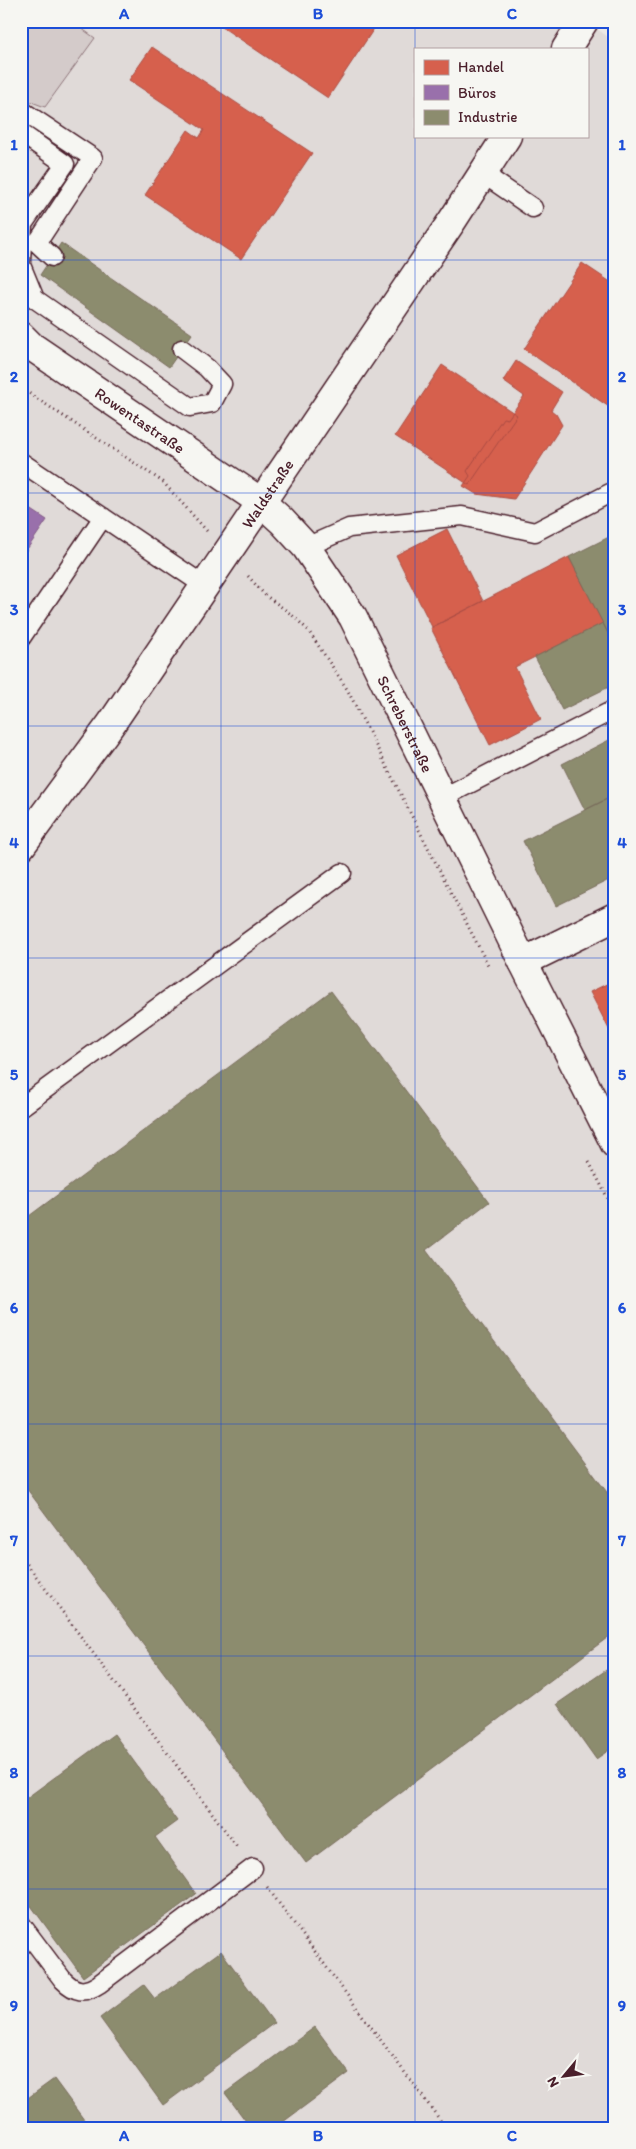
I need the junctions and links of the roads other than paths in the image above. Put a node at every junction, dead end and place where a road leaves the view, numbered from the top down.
1 (584, 21) edge
2 (567, 48) edge
3 (21, 110) edge
4 (21, 133) edge
5 (506, 138) edge
6 (482, 173) junction
7 (533, 208) dead end
8 (52, 257) dead end
9 (21, 264) edge
10 (21, 336) edge
11 (182, 349) dead end
12 (21, 462) edge
13 (615, 494) edge
14 (261, 502) junction
15 (103, 517) junction
16 (306, 546) junction
17 (205, 586) junction
18 (21, 638) edge
19 (615, 710) edge
20 (442, 798) junction
21 (21, 846) edge
22 (342, 873) dead end
23 (615, 916) edge
24 (523, 962) junction
25 (21, 1108) edge
26 (615, 1144) edge
27 (253, 1868) road end
28 (21, 1924) edge

1 - 2 street
3 - 8 lane
4 - 9 lane
5 - 6 street, Waldstraße
6 - 7 lane
6 - 14 street, Waldstraße
9 - 11 lane
10 - 14 street, Rowentastraße
12 - 15 lane
13 - 16 lane
14 - 16 street, Schreberstraße
14 - 17 street, Waldstraße
15 - 17 lane
15 - 18 lane
16 - 20 street, Schreberstraße
17 - 21 street, Waldstraße
19 - 20 lane
20 - 24 street, Schreberstraße
22 - 25 lane
23 - 24 street
24 - 26 street, Schreberstraße
27 - 28 lane

